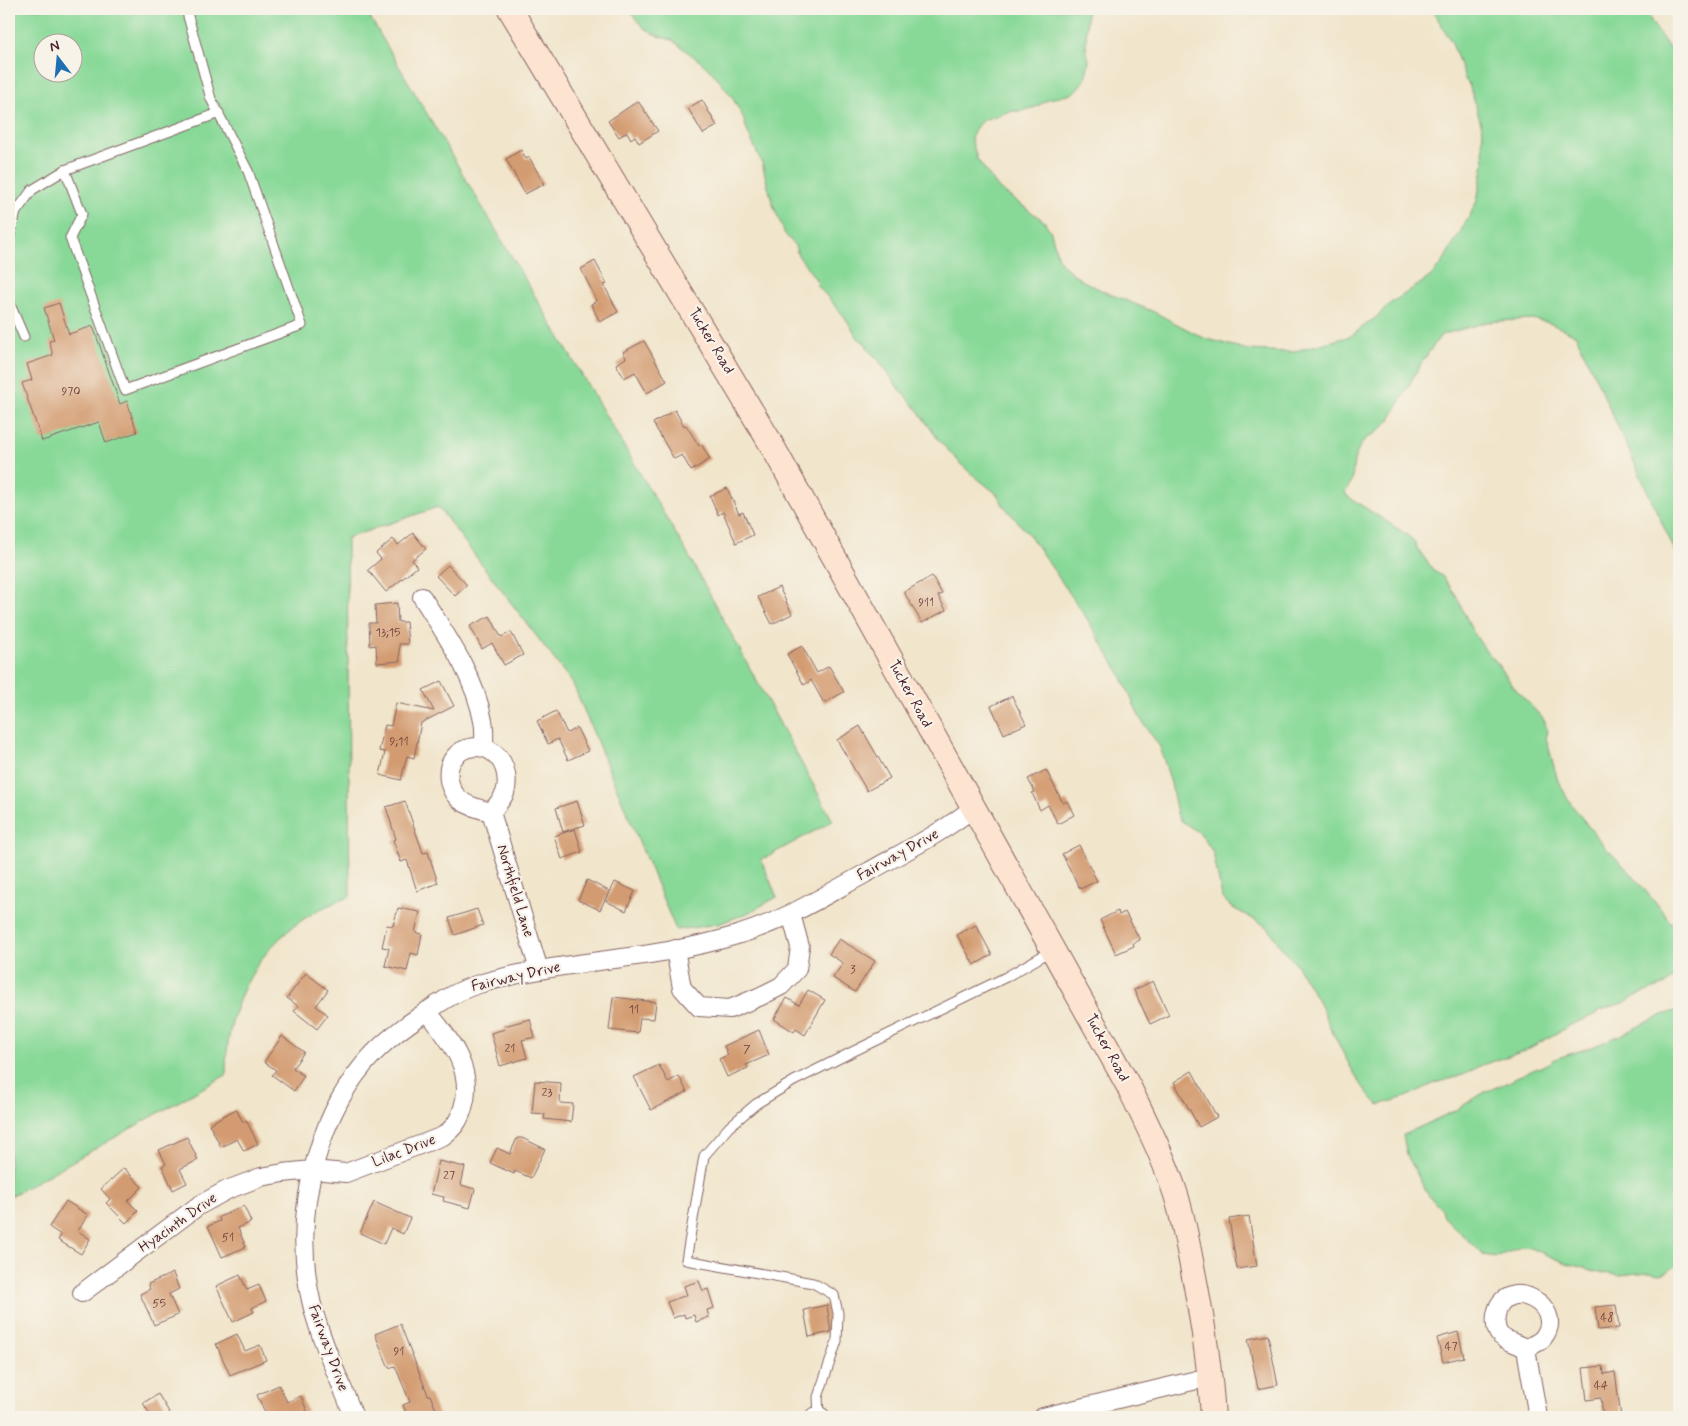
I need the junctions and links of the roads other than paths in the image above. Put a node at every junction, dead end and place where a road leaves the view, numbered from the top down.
1 (186, 9) edge
2 (510, 9) edge
3 (219, 113) junction
4 (65, 170) junction
5 (9, 240) edge
6 (9, 302) edge
7 (24, 337) dead end
8 (422, 597) dead end
9 (484, 748) junction
10 (973, 808) junction
11 (492, 812) junction
12 (791, 914) junction
13 (675, 948) junction
14 (1052, 950) junction
15 (539, 970) junction
16 (427, 1011) junction
17 (312, 1170) junction
18 (82, 1292) dead end
19 (1526, 1349) dead end
20 (1210, 1376) junction
21 (354, 1417) edge
22 (818, 1417) edge
23 (1043, 1417) edge
24 (1213, 1417) edge
25 (1538, 1417) edge

1 - 3 lane
2 - 10 main road, Tucker Road
3 - 4 lane
3 - 4 lane
4 - 5 lane
6 - 7 lane
8 - 9 street
9 - 11 street
9 - 11 street
10 - 12 street, Fairway Drive
10 - 14 main road, Tucker Road
11 - 15 street, Northfield Lane
12 - 13 street, Fairway Drive
12 - 13 street
13 - 15 street, Fairway Drive
14 - 20 main road, Tucker Road
14 - 22 lane
15 - 16 street, Fairway Drive
16 - 17 street, Fairway Drive
16 - 17 street, Lilac Drive
17 - 18 street, Hyacinth Drive
17 - 21 street, Fairway Drive
19 - 25 street
20 - 23 street
20 - 24 main road, Tucker Road

